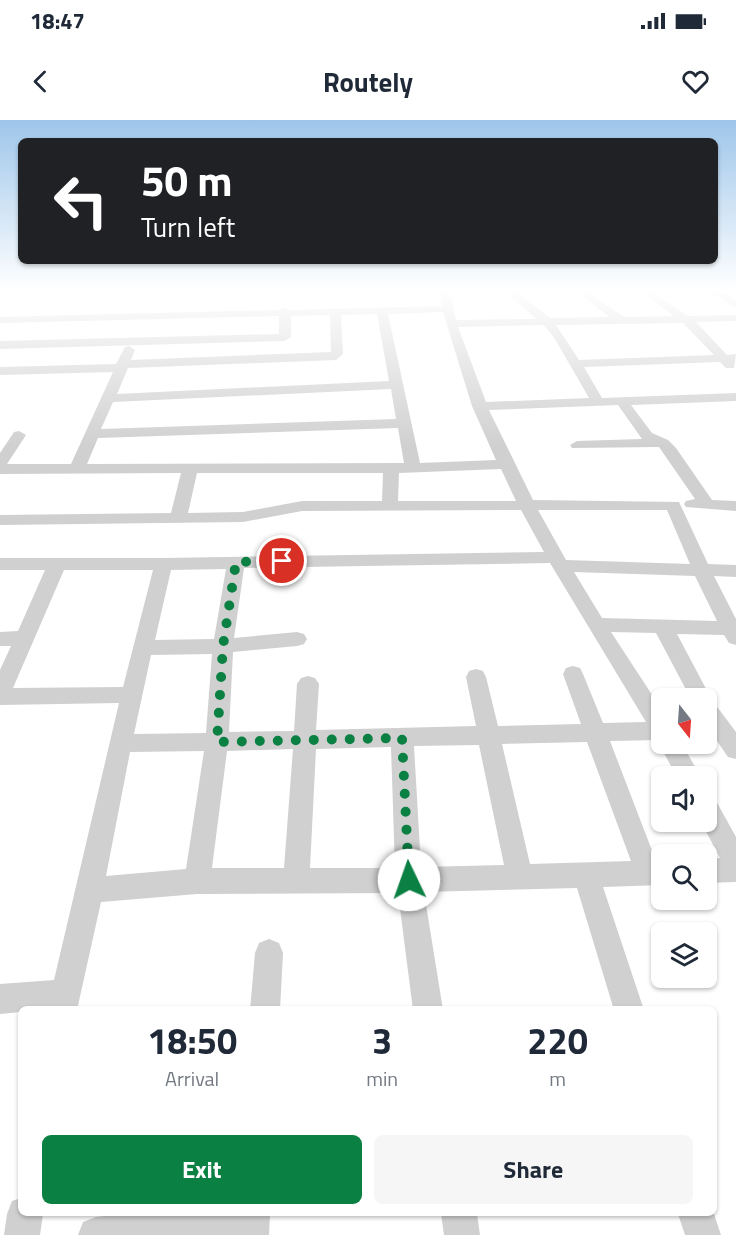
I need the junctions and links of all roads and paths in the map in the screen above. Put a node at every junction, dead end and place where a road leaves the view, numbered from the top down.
1 (87, 343) edge
2 (133, 343) edge
3 (337, 343) edge
4 (388, 343) edge
5 (458, 343) edge
6 (561, 343) edge
7 (713, 343) edge
8 (0, 345) edge
9 (730, 358) edge
10 (575, 364) junction
11 (123, 366) junction
12 (736, 370) edge
13 (0, 371) edge
14 (396, 386) junction
15 (110, 398) junction
16 (736, 398) edge
17 (621, 400) junction
18 (597, 401) junction
19 (479, 406) junction
20 (406, 423) junction
21 (92, 434) junction
22 (0, 436) edge
23 (663, 443) junction
24 (577, 445) dead end
25 (0, 464) edge
26 (505, 464) junction
27 (391, 467) junction
28 (190, 468) junction
29 (413, 468) junction
30 (0, 469) edge
31 (77, 469) junction
32 (706, 503) junction
33 (673, 505) junction
34 (390, 506) junction
35 (528, 506) junction
36 (736, 506) edge
37 (178, 518) junction
38 (0, 520) edge
39 (560, 561) junction
40 (236, 562) junction
41 (0, 564) edge
42 (57, 564) junction
43 (163, 564) junction
44 (701, 569) junction
45 (736, 571) edge
46 (597, 625) junction
47 (663, 627) junction
48 (734, 632) edge
49 (24, 638) junction
50 (0, 639) edge
51 (297, 639) dead end
52 (223, 646) junction
53 (143, 648) junction
54 (573, 674) dead end
55 (476, 677) dead end
56 (308, 684) dead end
57 (696, 688) edge
58 (0, 695) edge
59 (132, 695) junction
60 (651, 712) edge
61 (717, 723) edge
62 (651, 731) edge
63 (597, 733) junction
64 (488, 736) junction
65 (402, 738) junction
66 (305, 740) junction
67 (217, 742) junction
68 (120, 743) junction
69 (736, 750) edge
70 (717, 825) edge
71 (732, 849) edge
72 (651, 863) edge
73 (736, 870) edge
74 (717, 871) edge
75 (651, 873) edge
76 (586, 875) junction
77 (520, 877) junction
78 (409, 880) junction
79 (197, 881) junction
80 (296, 882) junction
81 (90, 890) junction
82 (269, 953) dead end
83 (0, 999) edge
84 (64, 1002) edge
85 (265, 1006) edge
86 (427, 1006) edge
87 (627, 1006) edge
88 (25, 1216) edge
89 (459, 1216) edge
90 (697, 1216) edge
91 (251, 1221) edge
92 (22, 1235) edge
93 (96, 1235) edge
94 (462, 1235) edge
95 (703, 1235) edge

1 - 8 street
2 - 11 street
3 - 11 street
4 - 14 street
5 - 19 street
6 - 10 street
7 - 9 street
9 - 10 street
9 - 12 street
10 - 18 street
11 - 13 street
11 - 15 street
14 - 15 street
14 - 20 street
15 - 21 street
16 - 17 street
17 - 18 street
17 - 23 street
18 - 19 street
19 - 26 street
20 - 21 street
20 - 29 street
21 - 31 street
22 - 25 street
23 - 24 street
23 - 32 street
26 - 29 street
26 - 35 street
27 - 28 street
27 - 29 street
27 - 34 street
28 - 31 street
28 - 37 street
30 - 31 street
32 - 33 street
32 - 36 street
33 - 35 street
33 - 44 street
34 - 35 street
34 - 37 street
35 - 39 street
37 - 38 street
39 - 40 street
39 - 44 street
39 - 46 street
40 - 43 street
40 - 52 street
41 - 42 street
42 - 43 street
42 - 49 street
43 - 53 street
44 - 45 street
44 - 48 street
46 - 47 street
46 - 60 street
47 - 48 street
47 - 57 street
49 - 50 street
49 - 58 street
51 - 52 street
52 - 53 street
52 - 67 street
53 - 59 street
54 - 63 street
55 - 64 street
56 - 66 street
58 - 59 street
59 - 68 street
61 - 69 street
62 - 63 street
63 - 64 street
63 - 72 street
64 - 65 street
64 - 77 street
65 - 66 street
65 - 78 street
66 - 67 street
66 - 80 street
67 - 68 street
67 - 79 street
68 - 81 street
70 - 71 street
73 - 74 street
75 - 76 street
76 - 77 street
76 - 87 street
77 - 78 street
78 - 80 street
78 - 86 street
79 - 80 street
79 - 81 street
81 - 84 street
82 - 85 street
83 - 84 street
88 - 92 street
89 - 94 street
90 - 95 street
91 - 93 street

